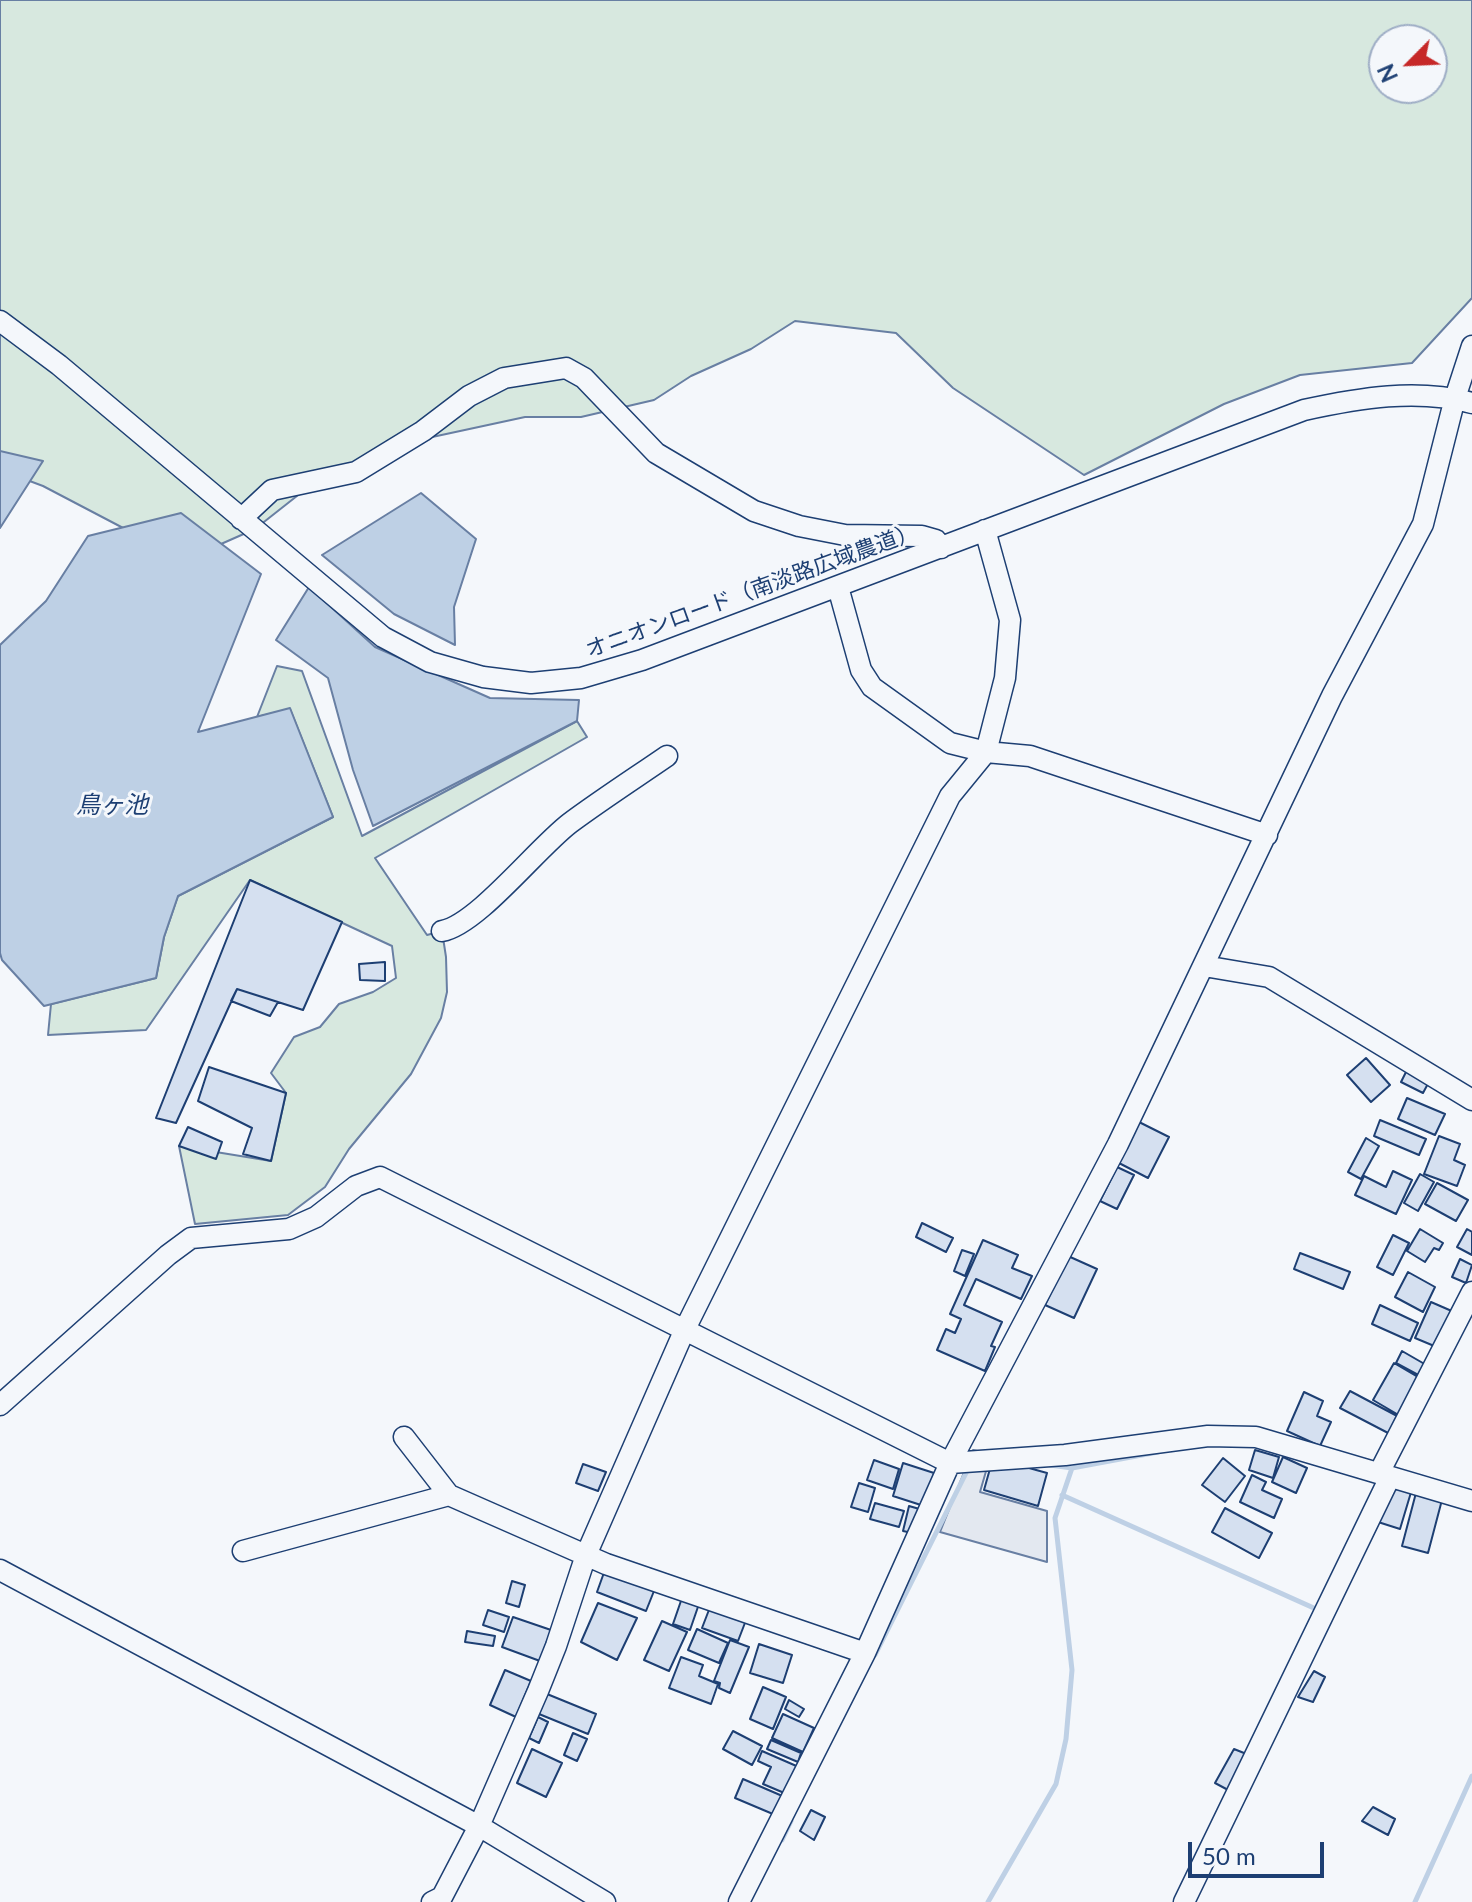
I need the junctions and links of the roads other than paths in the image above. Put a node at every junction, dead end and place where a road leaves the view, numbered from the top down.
1 (0, 321) edge
2 (1472, 346) edge
3 (1464, 401) edge
4 (241, 519) junction
5 (985, 530) junction
6 (941, 548) junction
7 (838, 587) junction
8 (986, 752) junction
9 (667, 756) dead end
10 (1267, 835) junction
11 (442, 931) dead end
12 (1204, 966) junction
13 (1472, 1100) edge
14 (1472, 1292) edge
15 (685, 1329) junction
16 (0, 1405) edge
17 (404, 1437) dead end
18 (950, 1463) junction
19 (1384, 1475) junction
20 (449, 1495) junction
21 (1472, 1501) edge
22 (243, 1551) dead end
23 (586, 1555) junction
24 (0, 1570) edge
25 (865, 1653) junction
26 (479, 1826) junction
27 (432, 1902) edge
28 (605, 1902) edge
29 (739, 1902) edge
30 (1184, 1902) edge

1 - 4 street, オニオンロード（南淡路広域農道）
2 - 3 street
3 - 5 street, オニオンロード（南淡路広域農道）
3 - 10 street
4 - 6 street
4 - 7 street, オニオンロード（南淡路広域農道）
5 - 6 street, オニオンロード（南淡路広域農道）
5 - 8 street
6 - 7 street, オニオンロード（南淡路広域農道）
7 - 8 street
8 - 10 street
8 - 15 street
9 - 11 street
10 - 12 street
12 - 13 street
12 - 18 street
14 - 19 street
15 - 16 street
15 - 18 street
15 - 23 street
17 - 20 street
18 - 19 street
18 - 25 street
19 - 21 street
19 - 30 street
20 - 22 street
20 - 23 street
23 - 25 street
23 - 26 street
24 - 26 street
25 - 29 street
26 - 27 street
26 - 28 street

